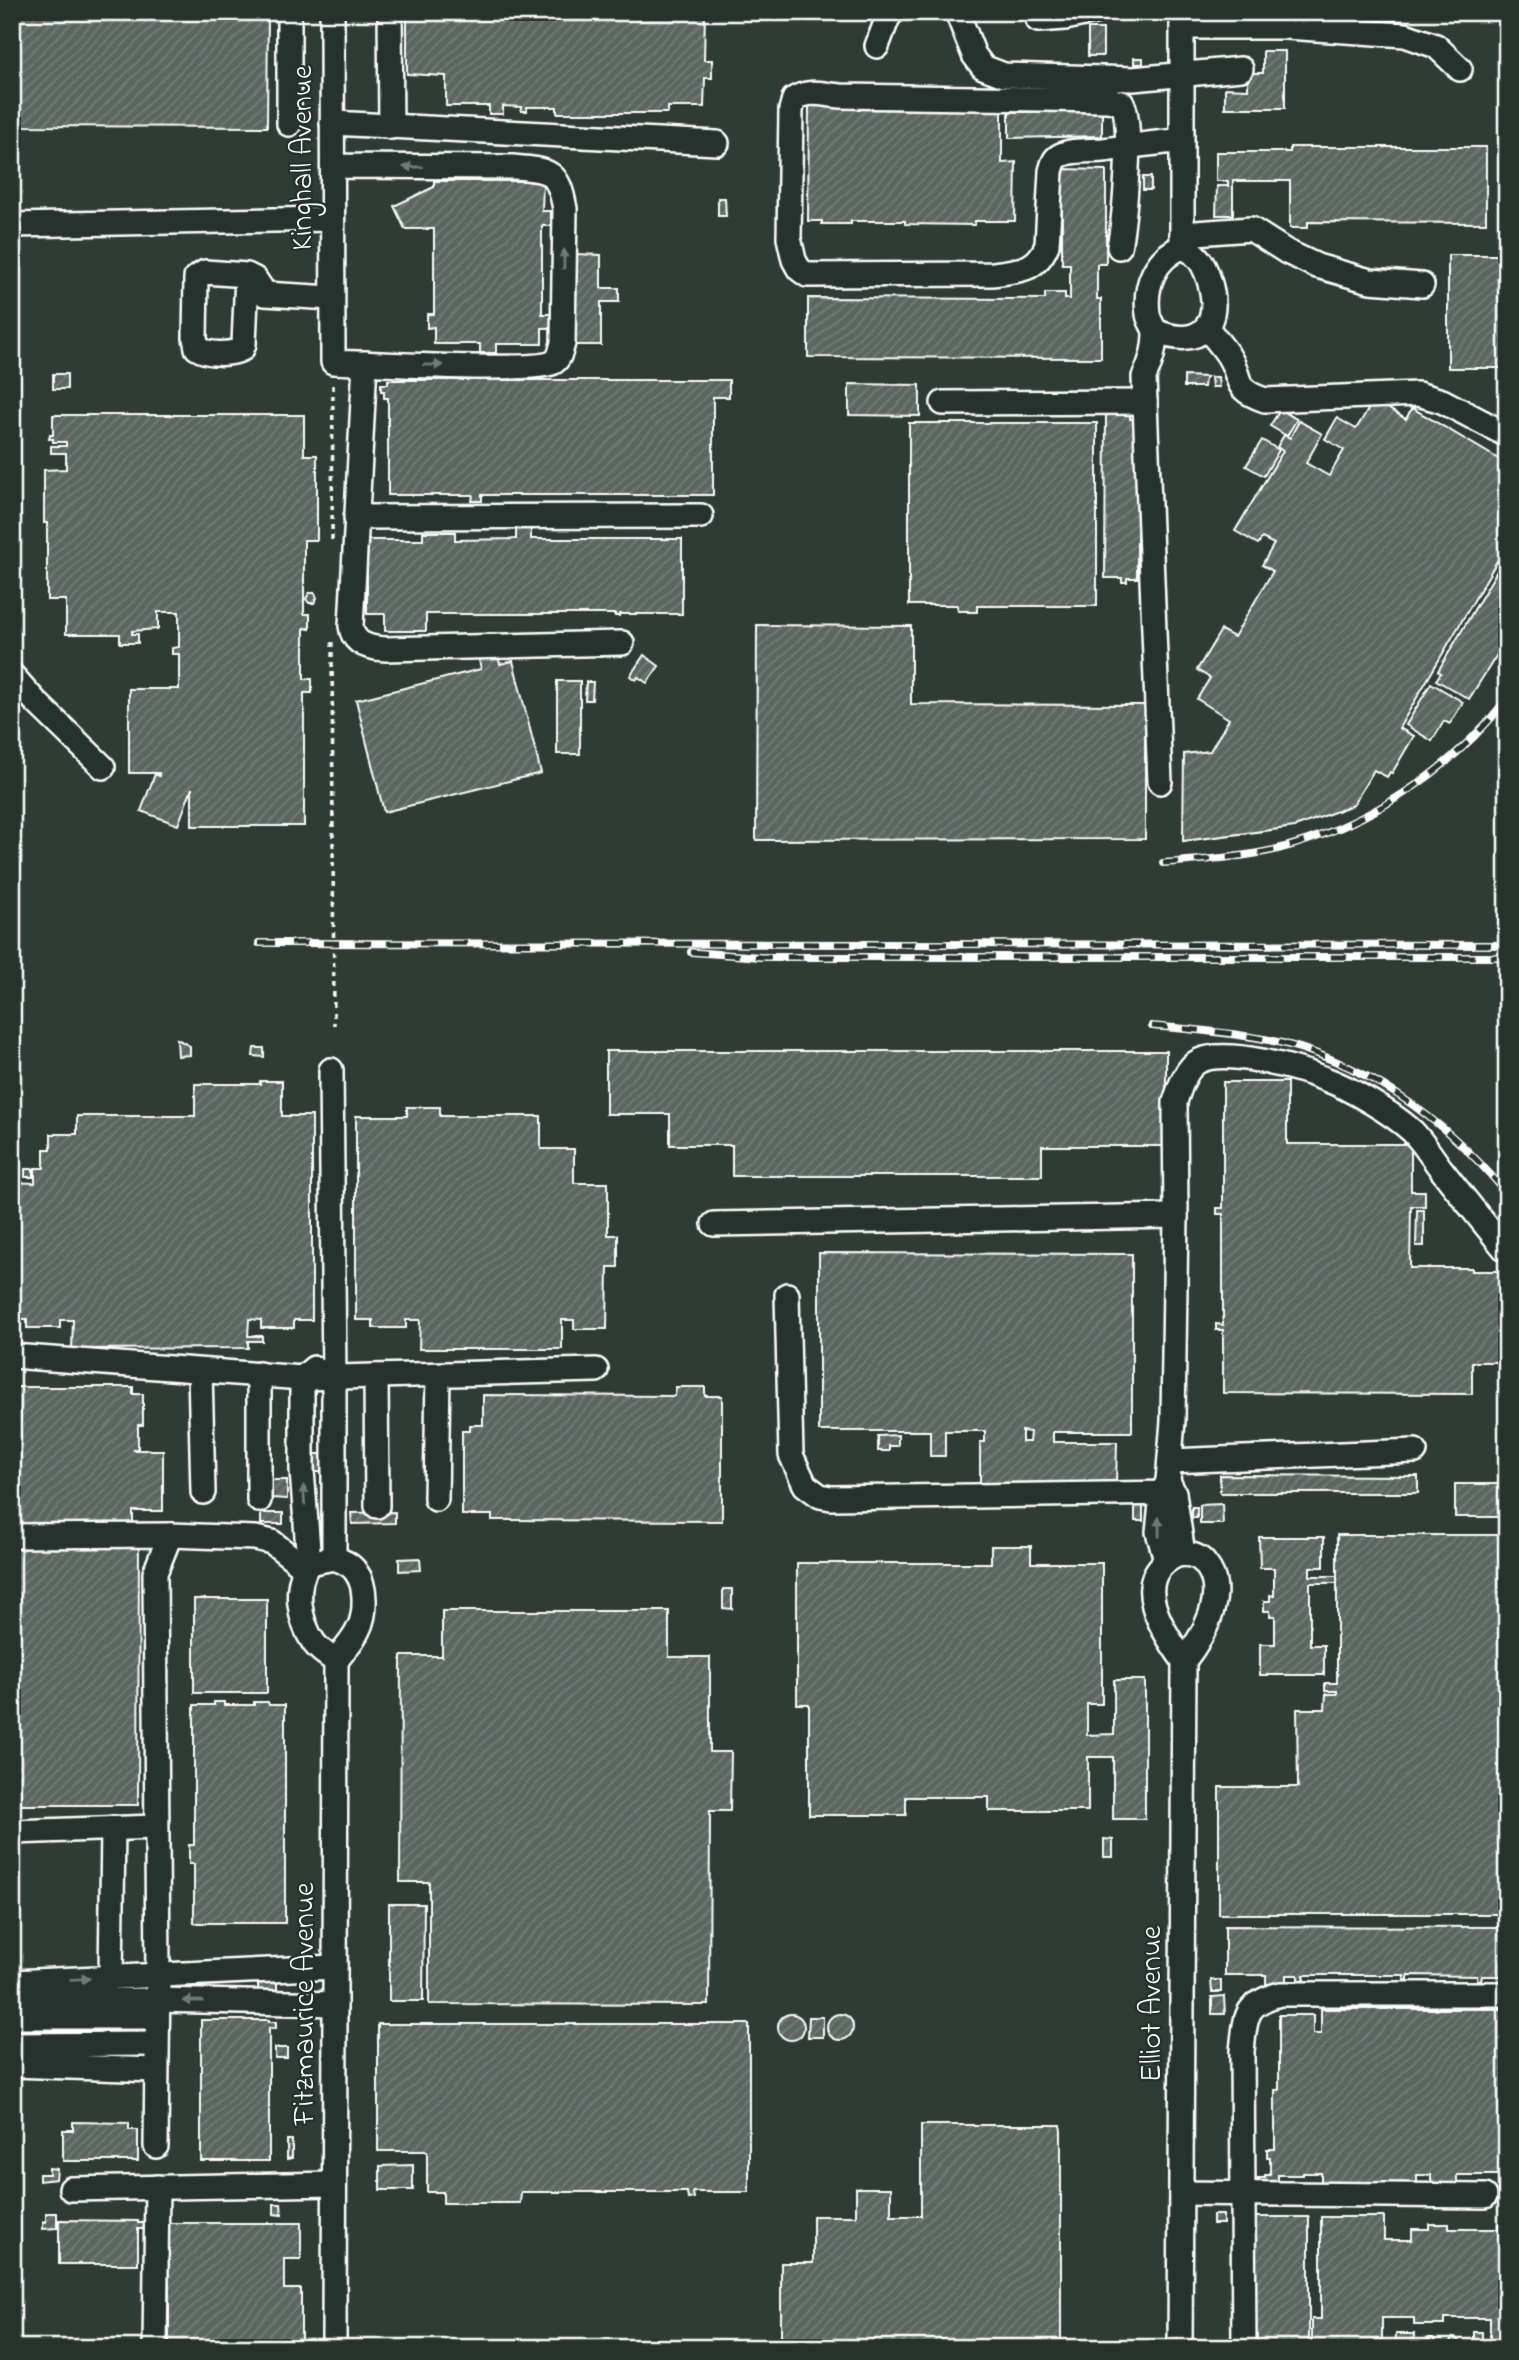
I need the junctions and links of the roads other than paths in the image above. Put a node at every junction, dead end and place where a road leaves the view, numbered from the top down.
1 (289, 12) edge
2 (332, 12) edge
3 (390, 12) edge
4 (893, 12) edge
5 (957, 12) edge
6 (1094, 12) edge
7 (1038, 20) dead end
8 (1182, 20) edge
9 (877, 46) dead end
10 (1241, 69) dead end
11 (1460, 69) dead end
12 (1182, 75) junction
13 (332, 123) junction
14 (289, 124) dead end
15 (391, 127) junction
16 (1181, 141) junction
17 (717, 143) dead end
18 (1126, 146) junction
19 (332, 166) junction
20 (332, 219) junction
21 (12, 225) edge
22 (1182, 240) junction
23 (1119, 247) dead end
24 (247, 275) dead end
25 (1422, 285) dead end
26 (332, 301) junction
27 (1207, 328) junction
28 (1155, 331) junction
29 (365, 363) junction
30 (1145, 402) junction
31 (943, 403) dead end
32 (1507, 435) edge
33 (701, 516) dead end
34 (356, 517) junction
35 (622, 643) dead end
36 (12, 675) edge
37 (103, 767) dead end
38 (1160, 782) dead end
39 (331, 1070) dead end
40 (1176, 1216) junction
41 (715, 1224) dead end
42 (1504, 1249) dead end
43 (787, 1295) dead end
44 (334, 1349) junction
45 (12, 1356) edge
46 (596, 1370) dead end
47 (200, 1371) junction
48 (259, 1374) junction
49 (438, 1375) junction
50 (376, 1376) junction
51 (302, 1378) junction
52 (334, 1378) junction
53 (1415, 1451) dead end
54 (1169, 1482) junction
55 (203, 1492) dead end
56 (436, 1499) dead end
57 (259, 1500) dead end
58 (377, 1506) dead end
59 (170, 1535) junction
60 (12, 1536) edge
61 (1174, 1557) junction
62 (334, 1558) junction
63 (307, 1566) junction
64 (336, 1661) junction
65 (1184, 1661) junction
66 (156, 1827) junction
67 (113, 1828) junction
68 (12, 1832) edge
69 (335, 1967) junction
70 (246, 1972) junction
71 (158, 1976) junction
72 (111, 1978) junction
73 (12, 1982) edge
74 (1507, 1994) edge
75 (12, 2001) edge
76 (244, 2002) junction
77 (335, 2004) junction
78 (12, 2017) edge
79 (156, 2023) junction
80 (12, 2033) edge
81 (12, 2045) edge
82 (12, 2065) edge
83 (156, 2070) junction
84 (156, 2146) dead end
85 (334, 2184) junction
86 (157, 2188) junction
87 (71, 2189) dead end
88 (1181, 2193) junction
89 (1242, 2194) junction
90 (1485, 2196) dead end
91 (155, 2348) edge
92 (334, 2348) edge
93 (1181, 2348) edge
94 (1244, 2348) edge

1 - 14 street
2 - 13 street, Kinghall Avenue
3 - 15 street
4 - 9 street
5 - 12 street
6 - 7 street
8 - 11 street
8 - 12 street
10 - 12 street
12 - 16 street
13 - 15 street
13 - 19 street, Kinghall Avenue
15 - 17 street
16 - 18 street
16 - 22 street
18 - 18 street
18 - 23 street
19 - 20 street, Kinghall Avenue
29 -> 19 street
20 - 21 street
20 - 26 street, Kinghall Avenue
22 - 25 street
22 - 27 street
22 - 28 street
24 - 26 street
26 - 29 street, Kinghall Avenue
27 - 28 street
27 - 32 street
28 - 30 street
29 - 34 street
30 - 31 street
30 - 38 street
33 - 34 street
34 - 35 street
36 - 37 street
39 - 44 street
40 - 41 street
40 - 42 street
40 - 54 street
43 - 54 street
44 - 51 street
44 - 52 street
45 - 47 street
46 - 49 street
47 - 48 street
47 - 55 street
48 - 51 street
48 - 57 street
49 - 50 street
49 - 56 street
50 - 52 street
50 - 58 street
51 - 52 street
63 -> 51 street
52 - 62 street
53 - 54 street
54 - 61 street
59 - 60 street
59 - 63 street
59 - 66 street
61 - 65 street
61 - 65 street
62 - 63 street
62 - 64 street
63 - 64 street
64 - 69 street, Fitzmaurice Avenue
65 - 88 street, Elliot Avenue
66 - 67 street
66 - 71 street
67 - 68 street
67 - 72 street
69 - 70 street
69 - 77 street, Fitzmaurice Avenue
70 - 71 street
70 - 76 street
71 - 72 street
71 - 79 street
73 -> 72 street
74 - 89 street
75 - 79 street
76 - 77 street
76 -> 79 street
77 - 85 street, Fitzmaurice Avenue
78 - 79 street
79 - 80 street
79 - 81 street
79 - 83 street
82 - 83 street
83 - 84 street
85 - 86 street
85 - 92 street, Fitzmaurice Avenue
86 - 87 street
86 - 91 street
88 - 89 street
88 - 93 street, Elliot Avenue
89 - 90 street
89 - 94 street

